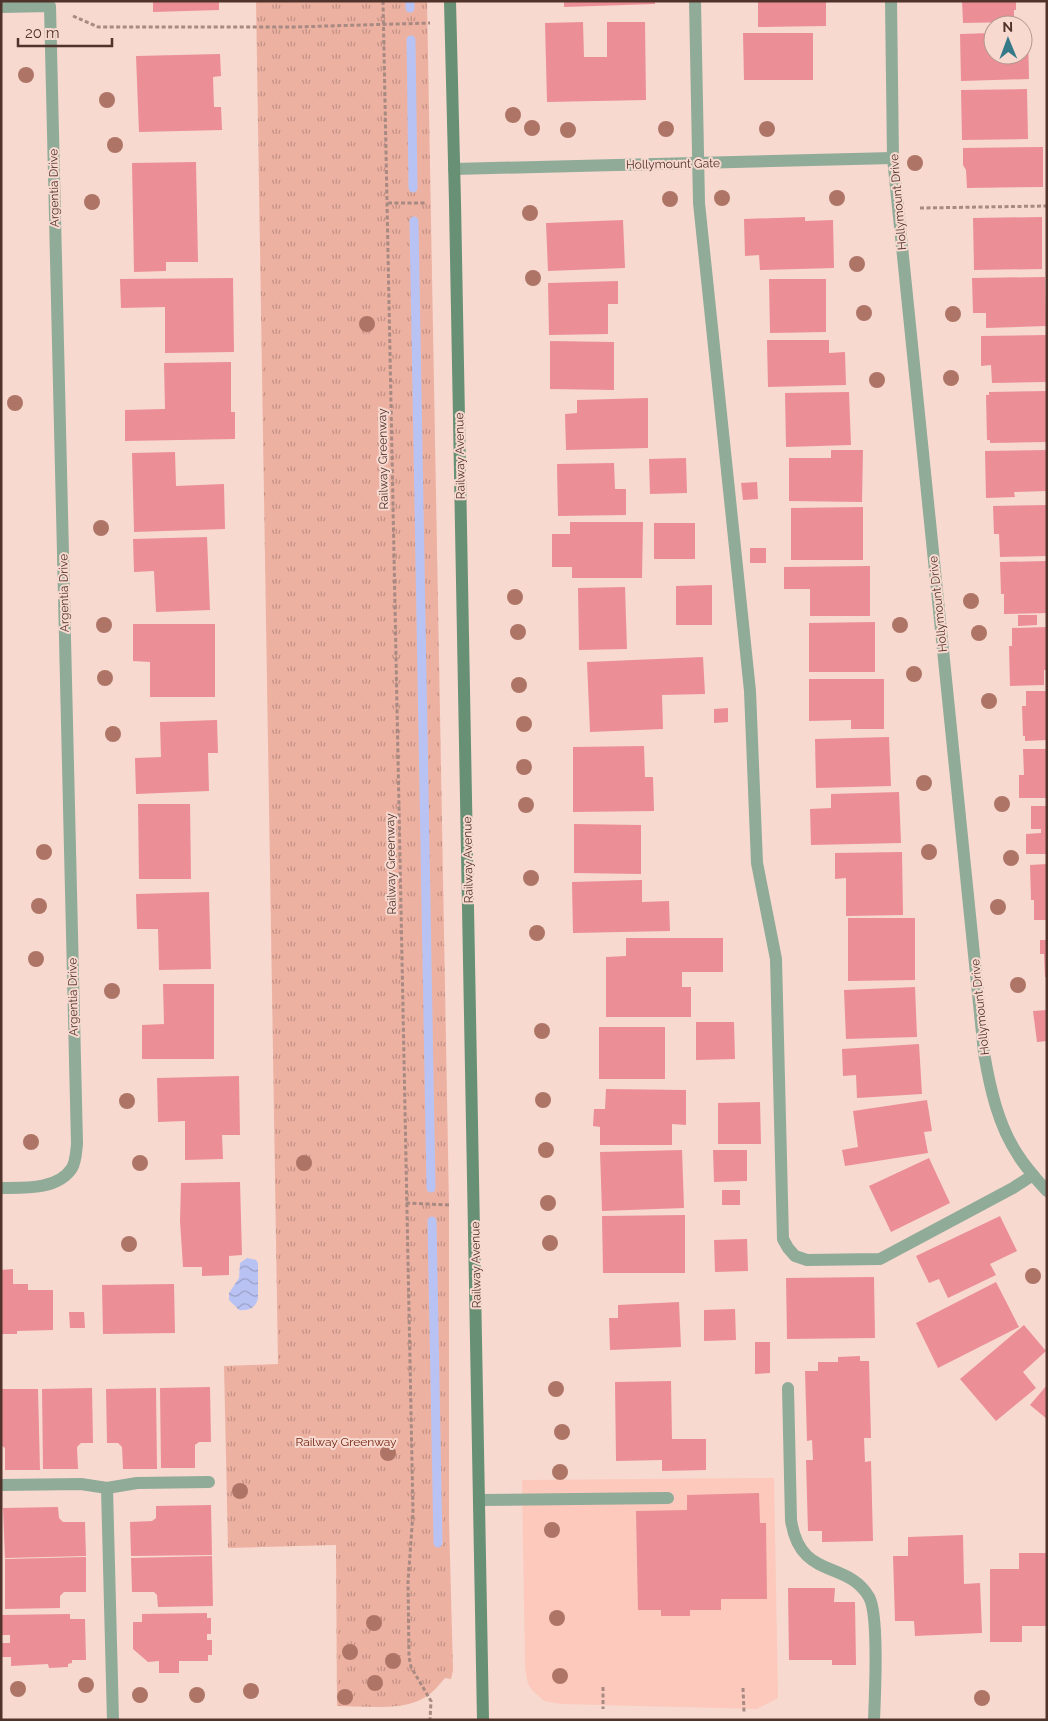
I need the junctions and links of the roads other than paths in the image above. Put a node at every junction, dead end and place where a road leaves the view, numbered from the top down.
1 (450, 1) edge
2 (695, 1) edge
3 (891, 1) edge
4 (1, 7) edge
5 (893, 158) junction
6 (698, 163) junction
7 (454, 169) junction
8 (1033, 1175) junction
9 (1, 1188) edge
10 (1047, 1191) edge
11 (788, 1388) dead end
12 (209, 1482) dead end
13 (1, 1485) edge
14 (107, 1488) junction
15 (668, 1498) dead end
16 (480, 1500) junction
17 (114, 1720) edge
18 (484, 1720) edge
19 (874, 1720) edge

1 - 7 main road, Railway Avenue
2 - 6 street
3 - 5 street, Hollymount Drive
4 - 9 street, Argentia Drive
5 - 6 street, Hollymount Gate
5 - 8 street, Hollymount Drive
6 - 7 street, Hollymount Gate
6 - 8 street
7 - 16 main road, Railway Avenue
8 - 10 street, Hollymount Drive
11 - 19 street
12 - 14 street
13 - 14 street
14 - 17 street
15 - 16 street
16 - 18 main road, Railway Avenue

